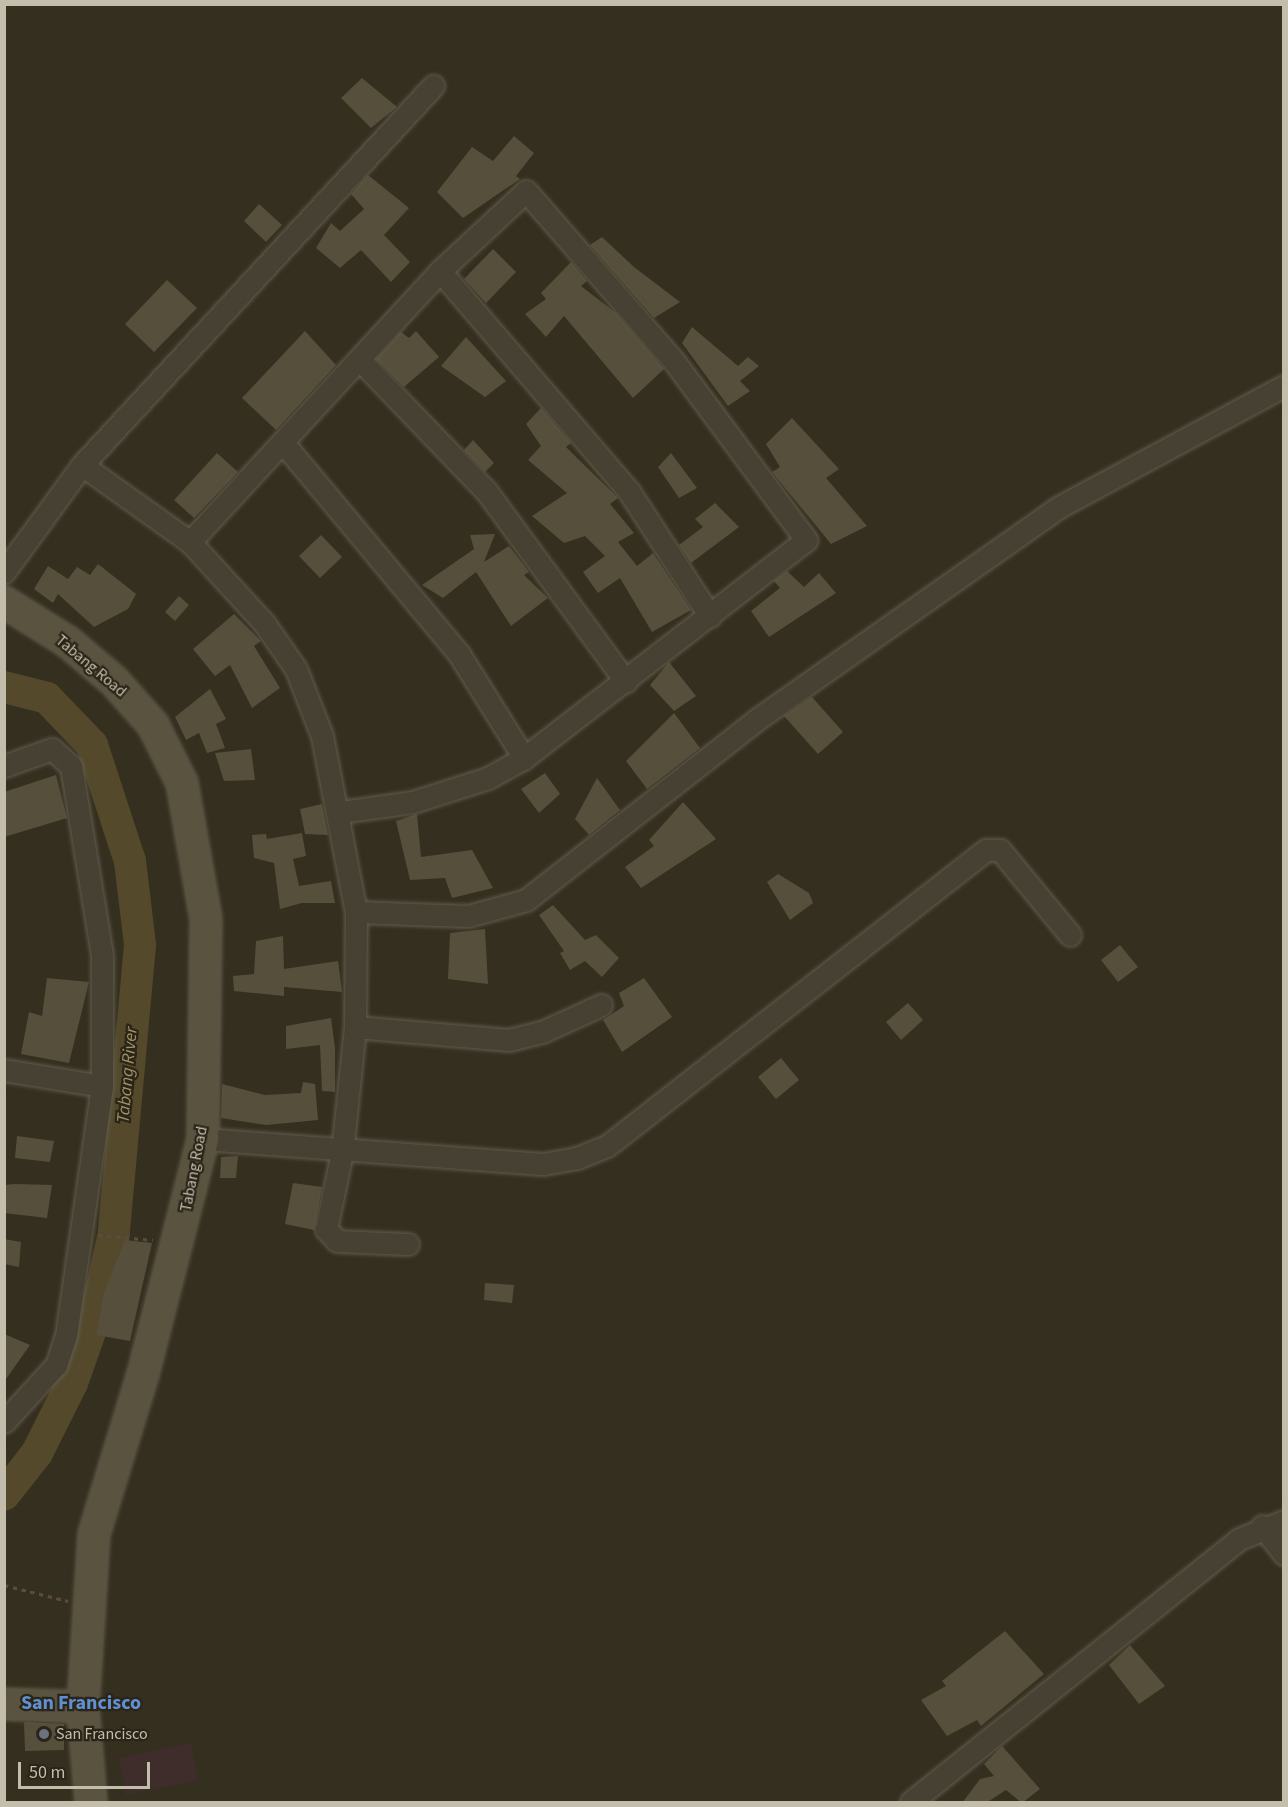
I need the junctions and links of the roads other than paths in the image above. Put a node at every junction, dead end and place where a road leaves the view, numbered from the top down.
1 (433, 86) dead end
2 (440, 271) junction
3 (361, 361) junction
4 (1284, 386) edge
5 (284, 444) junction
6 (82, 465) junction
7 (190, 542) junction
8 (4, 572) edge
9 (4, 602) edge
10 (710, 616) junction
11 (626, 682) junction
12 (524, 758) junction
13 (4, 766) edge
14 (340, 812) junction
15 (356, 912) junction
16 (1070, 935) dead end
17 (601, 1005) dead end
18 (355, 1027) junction
19 (4, 1070) edge
20 (102, 1086) junction
21 (203, 1139) junction
22 (342, 1152) junction
23 (408, 1244) dead end
24 (4, 1422) edge
25 (1284, 1521) edge
26 (1262, 1526) junction
27 (1284, 1554) edge
28 (4, 1704) edge
29 (83, 1707) junction
30 (91, 1803) edge
31 (911, 1803) edge

1 - 6 street
2 - 3 street
2 - 10 street
2 - 10 street
3 - 5 street
3 - 11 street
4 - 15 street
5 - 7 street
5 - 12 street
6 - 7 street
6 - 8 street
7 - 14 street
9 - 21 main road, Tabang Road
10 - 11 street
11 - 12 street
12 - 14 street
13 - 20 street
14 - 15 street
15 - 18 street
16 - 22 street
17 - 18 street
18 - 22 street
19 - 20 street
20 - 24 street
21 - 22 street
21 - 29 main road, Tabang Road
22 - 23 street
25 - 26 street
26 - 27 street
26 - 31 street
28 - 29 main road
29 - 30 main road, Tabang Road

